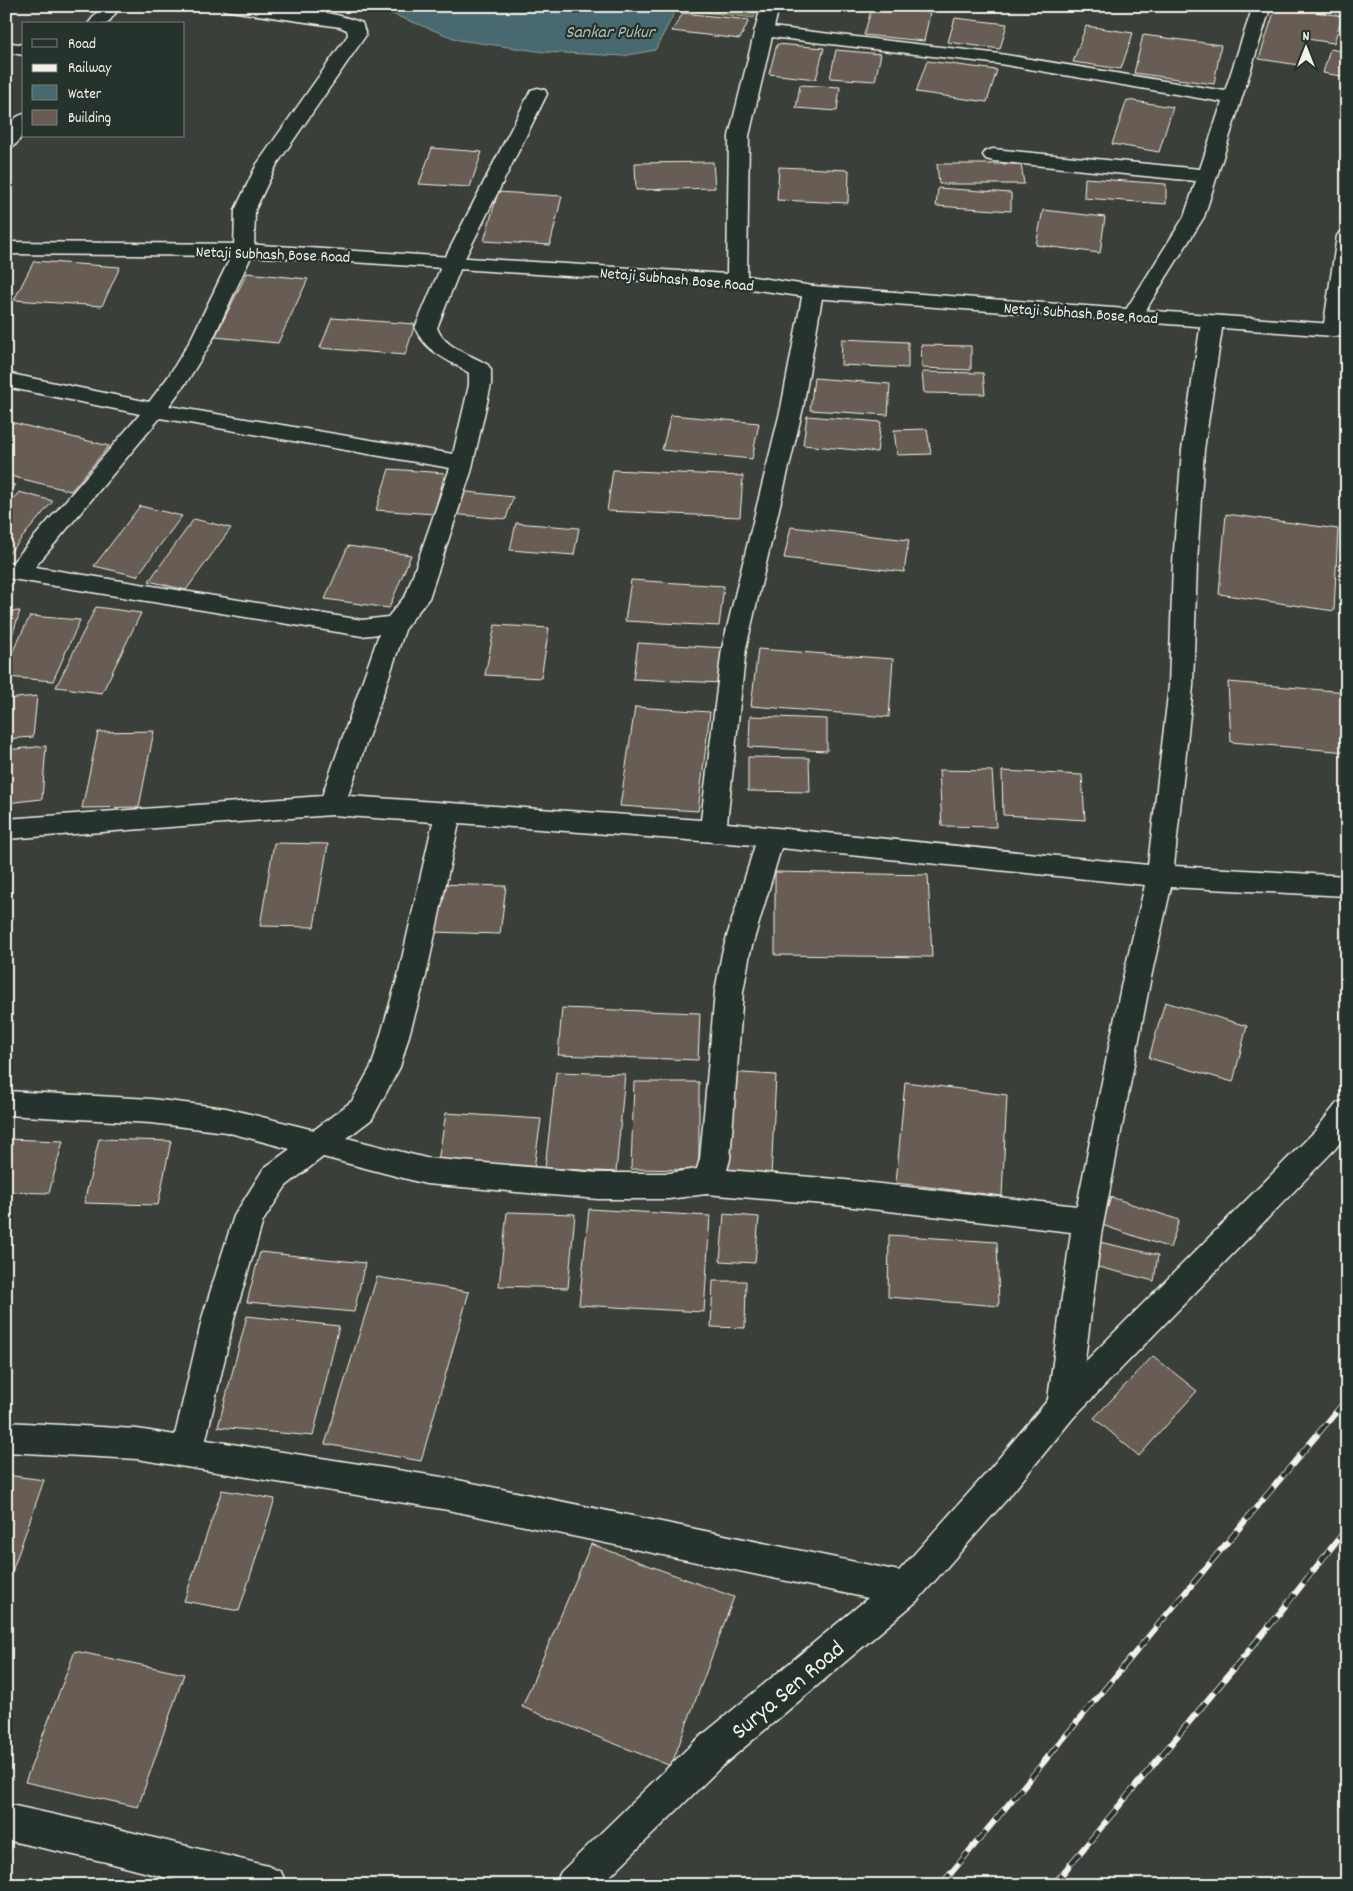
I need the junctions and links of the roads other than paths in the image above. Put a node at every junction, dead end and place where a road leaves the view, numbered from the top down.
1 (112, 6) edge
2 (230, 6) edge
3 (770, 6) edge
4 (1262, 6) edge
5 (100, 22) edge
6 (763, 31) junction
7 (6, 47) edge
8 (22, 50) edge
9 (538, 94) dead end
10 (1232, 98) junction
11 (22, 123) edge
12 (6, 143) edge
13 (993, 155) dead end
14 (1207, 176) junction
15 (1347, 236) edge
16 (6, 248) edge
17 (244, 250) junction
18 (453, 262) junction
19 (737, 281) junction
20 (813, 292) junction
21 (1132, 316) junction
22 (1212, 322) junction
23 (1340, 331) edge
24 (6, 380) edge
25 (155, 410) junction
26 (462, 463) junction
27 (12, 571) edge
28 (395, 624) junction
29 (332, 805) junction
30 (448, 813) junction
31 (6, 829) edge
32 (712, 831) junction
33 (771, 836) junction
34 (1160, 876) junction
35 (1347, 886) edge
36 (6, 1102) edge
37 (1347, 1112) edge
38 (320, 1144) junction
39 (706, 1181) junction
40 (1089, 1221) junction
41 (1063, 1406) junction
42 (6, 1437) edge
43 (187, 1452) junction
44 (905, 1589) junction
45 (6, 1822) edge
46 (268, 1885) edge
47 (574, 1885) edge

1 - 5 street
2 - 17 street
3 - 6 street
4 - 10 street
6 - 10 street
6 - 19 street
7 - 8 street
9 - 18 street
10 - 14 street
11 - 12 street
13 - 14 street
14 - 21 street
15 - 23 street
16 - 17 street, Netaji Subhash Bose Road
17 - 18 street, Netaji Subhash Bose Road
17 - 25 street
18 - 19 street, Netaji Subhash Bose Road
18 - 26 street
19 - 20 street, Netaji Subhash Bose Road
20 - 21 street, Netaji Subhash Bose Road
20 - 32 street
21 - 22 street, Netaji Subhash Bose Road
22 - 23 street, Netaji Subhash Bose Road
22 - 34 street
24 - 25 street
25 - 26 street
25 - 27 street
26 - 28 street
27 - 28 street
28 - 29 street
29 - 30 street
29 - 31 street
30 - 32 street
30 - 38 street
32 - 33 street
33 - 34 street
33 - 39 street
34 - 35 street
34 - 40 street
36 - 38 street
37 - 41 street, Surya Sen Road
38 - 39 street
38 - 43 street
39 - 40 street
40 - 41 street
41 - 44 street, Surya Sen Road
42 - 43 street
43 - 44 street
44 - 47 street, Surya Sen Road
45 - 46 street

